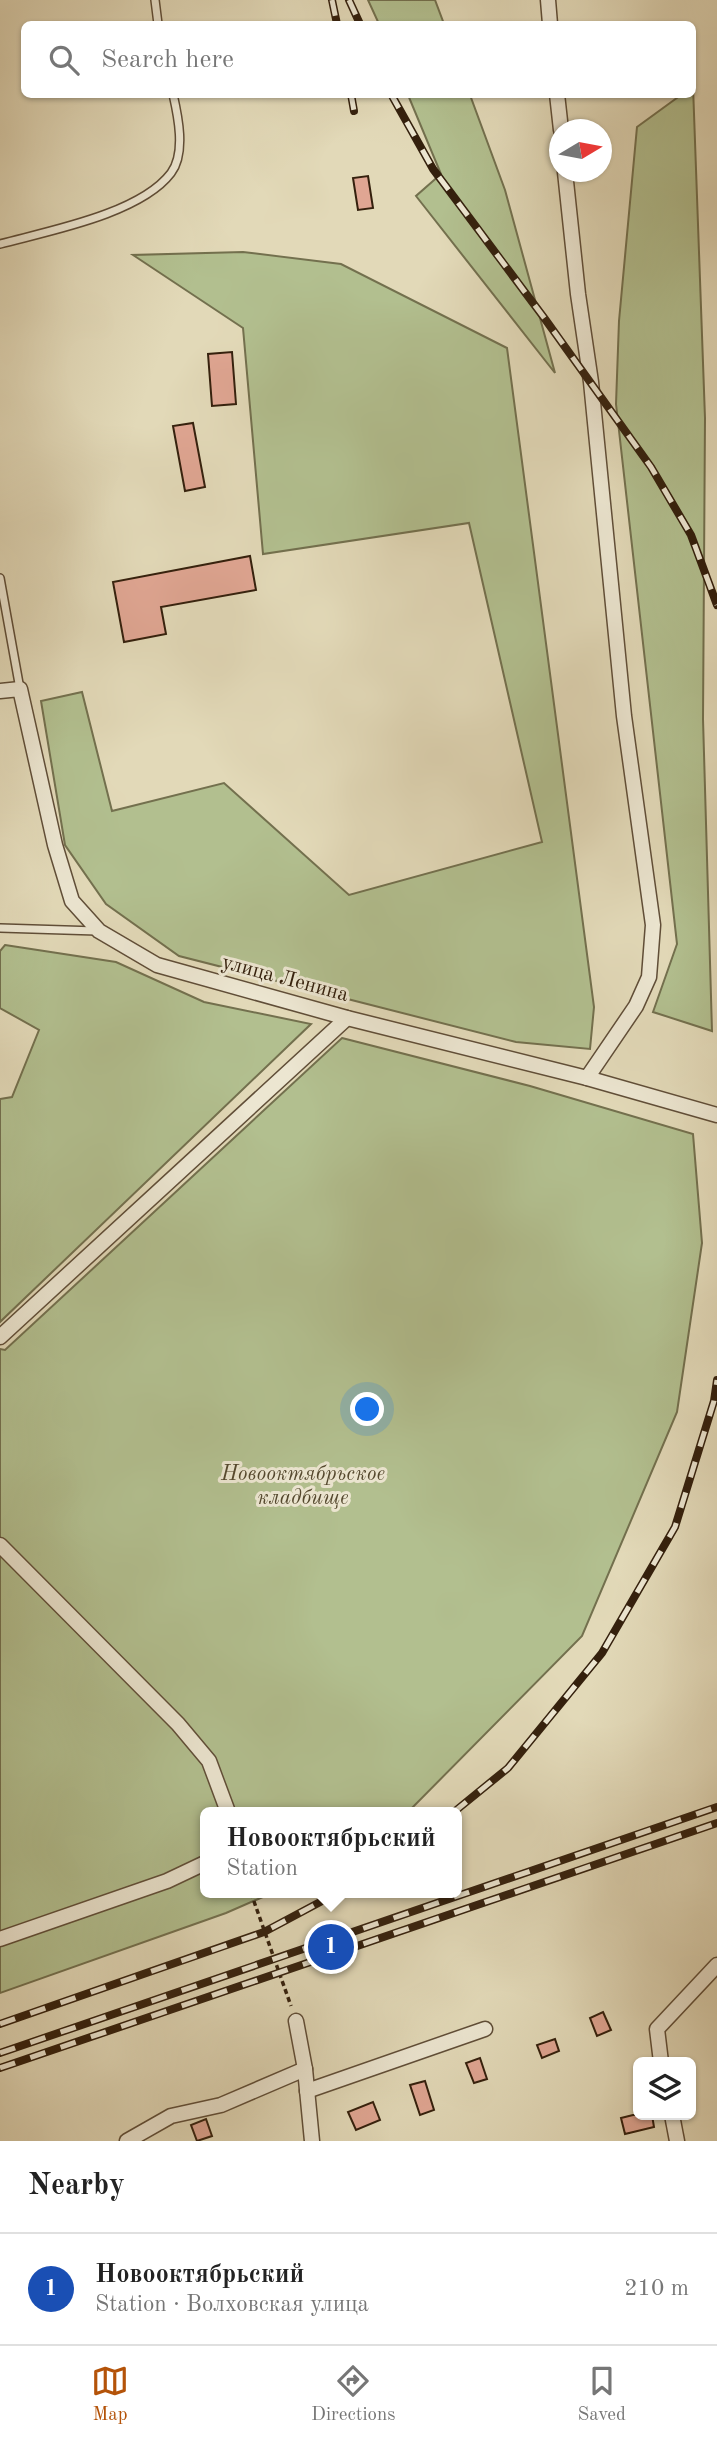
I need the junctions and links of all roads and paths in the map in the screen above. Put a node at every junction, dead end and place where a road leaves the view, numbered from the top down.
1 (155, 0) edge
2 (548, 0) edge
3 (158, 21) edge
4 (550, 21) edge
5 (174, 98) edge
6 (557, 98) edge
7 (560, 119) edge
8 (566, 182) edge
9 (0, 244) edge
10 (0, 578) edge
11 (20, 689) junction
12 (0, 691) edge
13 (0, 928) edge
14 (99, 931) junction
15 (347, 1018) junction
16 (587, 1078) junction
17 (717, 1115) edge
18 (0, 1337) edge
19 (0, 1545) edge
20 (226, 1807) edge
21 (200, 1865) edge
22 (253, 1898) edge
23 (0, 1939) edge
24 (717, 1965) edge
25 (296, 2021) joint
26 (485, 2029) dead end
27 (660, 2057) edge
28 (304, 2069) junction
29 (307, 2091) junction
30 (673, 2120) edge
31 (127, 2141) edge
32 (312, 2141) edge
33 (677, 2141) edge

1 - 3 lane
2 - 4 street
5 - 9 lane
6 - 7 street
8 - 16 street
10 - 11 lane
11 - 12 street
11 - 14 street, улица Ленина
13 - 14 lane
14 - 15 street, улица Ленина
15 - 16 street, улица Ленина
15 - 18 street
16 - 17 street, улица Ленина
19 - 20 street
21 - 23 street
22 - 25 path
24 - 27 street
25 - 28 street
26 - 29 street
28 - 29 street
28 - 31 street
29 - 32 street
30 - 33 street

